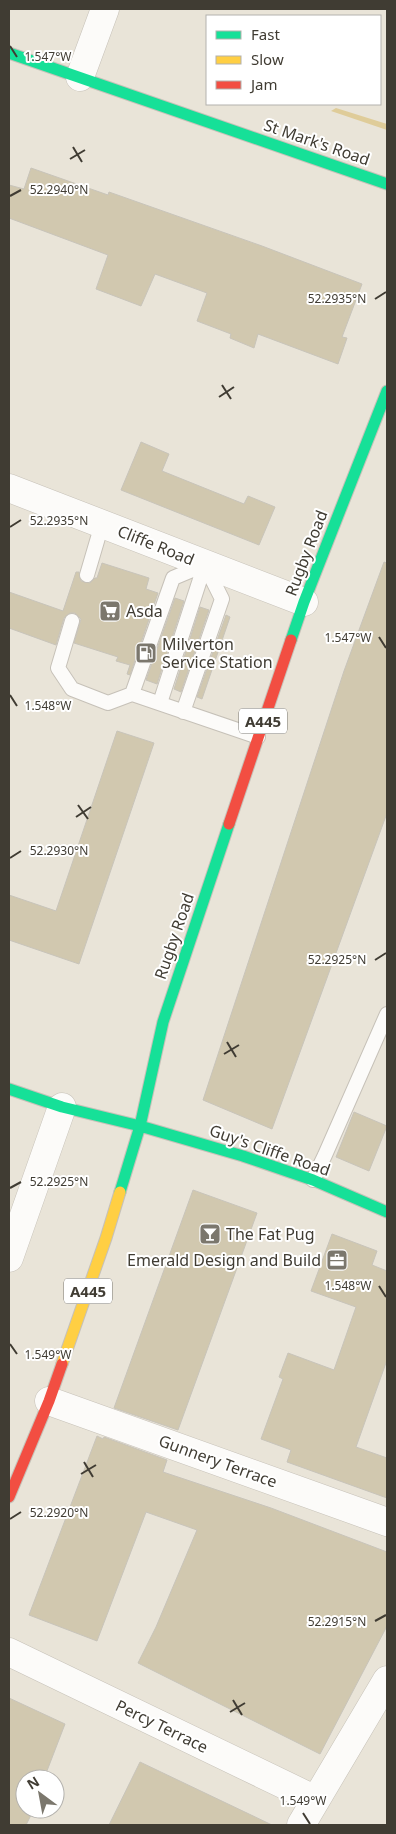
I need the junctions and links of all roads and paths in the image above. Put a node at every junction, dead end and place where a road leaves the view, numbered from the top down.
1 (105, 9) edge
2 (9, 53) edge
3 (80, 77) junction
4 (387, 184) edge
5 (387, 391) edge
6 (9, 488) edge
7 (102, 524) junction
8 (205, 564) junction
9 (87, 575) dead end
10 (304, 602) junction
11 (72, 621) dead end
12 (132, 694) junction
13 (160, 703) junction
14 (183, 712) junction
15 (258, 737) junction
16 (387, 1014) edge
17 (9, 1089) edge
18 (62, 1106) junction
19 (140, 1126) junction
20 (313, 1180) junction
21 (387, 1212) edge
22 (9, 1258) edge
23 (49, 1401) junction
24 (9, 1497) edge
25 (387, 1522) edge
26 (9, 1652) edge
27 (387, 1680) edge
28 (316, 1800) junction
29 (302, 1825) edge

1 - 3 street
2 - 3 main road, St Mark's Road
3 - 4 main road, St Mark's Road
5 - 10 main road, Rugby Road / A445
6 - 7 street, Cliffe Road
7 - 8 street, Cliffe Road
7 - 9 lane
8 - 10 street, Cliffe Road
8 - 12 lane
8 - 13 lane
8 - 14 lane
10 - 15 main road, Rugby Road / A445
11 - 12 lane
12 - 13 lane
13 - 14 lane
14 - 15 lane
15 - 19 main road, Rugby Road / A445
16 - 20 lane
17 - 18 main road, Guy's Cliffe Road
18 - 19 main road, Guy's Cliffe Road
18 - 22 street
19 - 20 main road, Guy's Cliffe Road
19 - 23 main road, Rugby Road / A445
20 - 21 main road, Guy's Cliffe Road
23 - 24 main road, Rugby Road / A445
23 - 25 street, Gunnery Terrace
26 - 28 street, Percy Terrace
27 - 28 street
28 - 29 street

